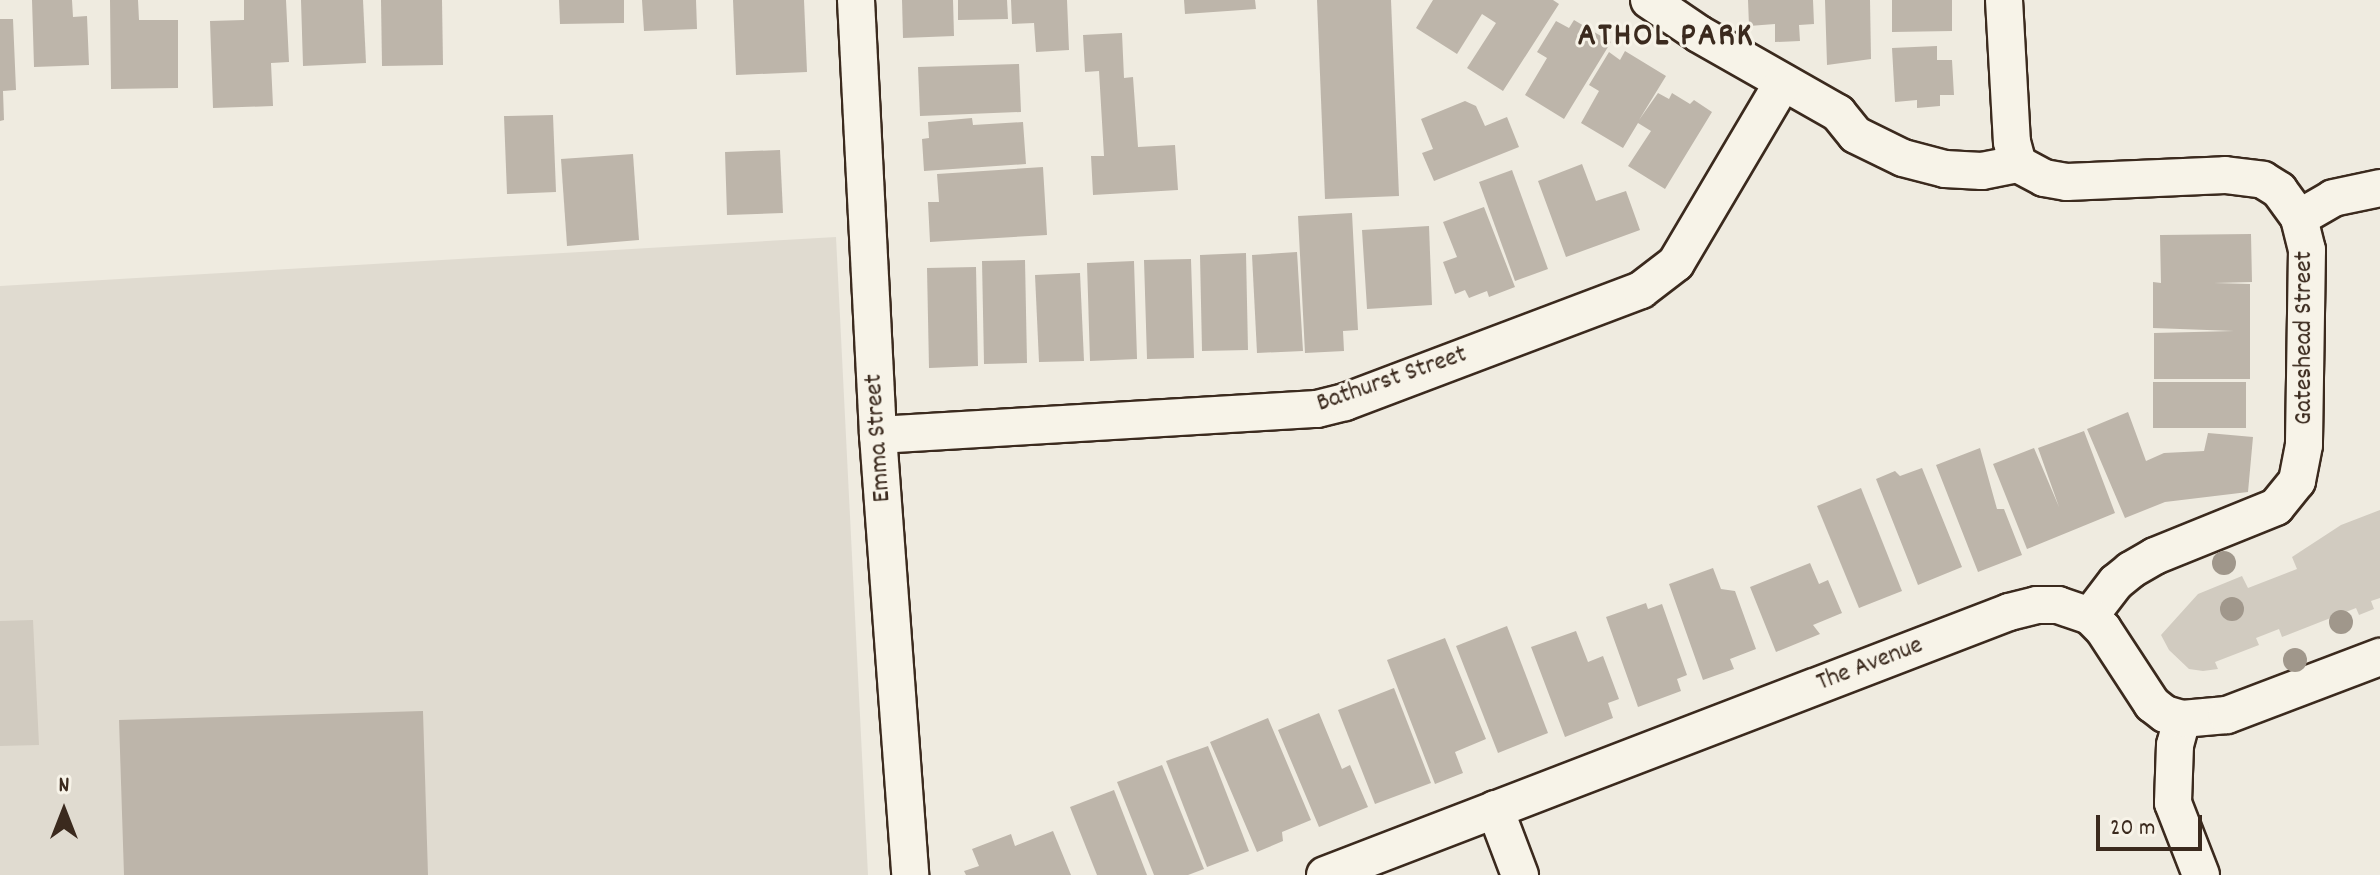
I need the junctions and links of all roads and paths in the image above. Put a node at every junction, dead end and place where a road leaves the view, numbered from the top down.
1 (856, 0) edge
2 (1649, 0) edge
3 (2004, 0) edge
4 (1783, 82) junction
5 (2018, 164) junction
6 (2380, 188) edge
7 (2299, 218) junction
8 (878, 435) junction
9 (2090, 616) junction
10 (2380, 657) edge
11 (2182, 719) junction
12 (1495, 809) junction
13 (910, 875) edge
14 (1325, 875) edge
15 (1520, 875) edge
16 (2201, 875) edge

1 - 8 street, Emma Street
2 - 4 street
3 - 5 street
4 - 5 street
4 - 8 street, Bathurst Street
5 - 7 street, Gateshead Street
6 - 7 street
7 - 9 street, Gateshead Street
8 - 13 street, Emma Street
9 - 11 street
9 - 12 street, The Avenue
10 - 11 street
11 - 16 street
12 - 14 street, The Avenue
12 - 15 street

